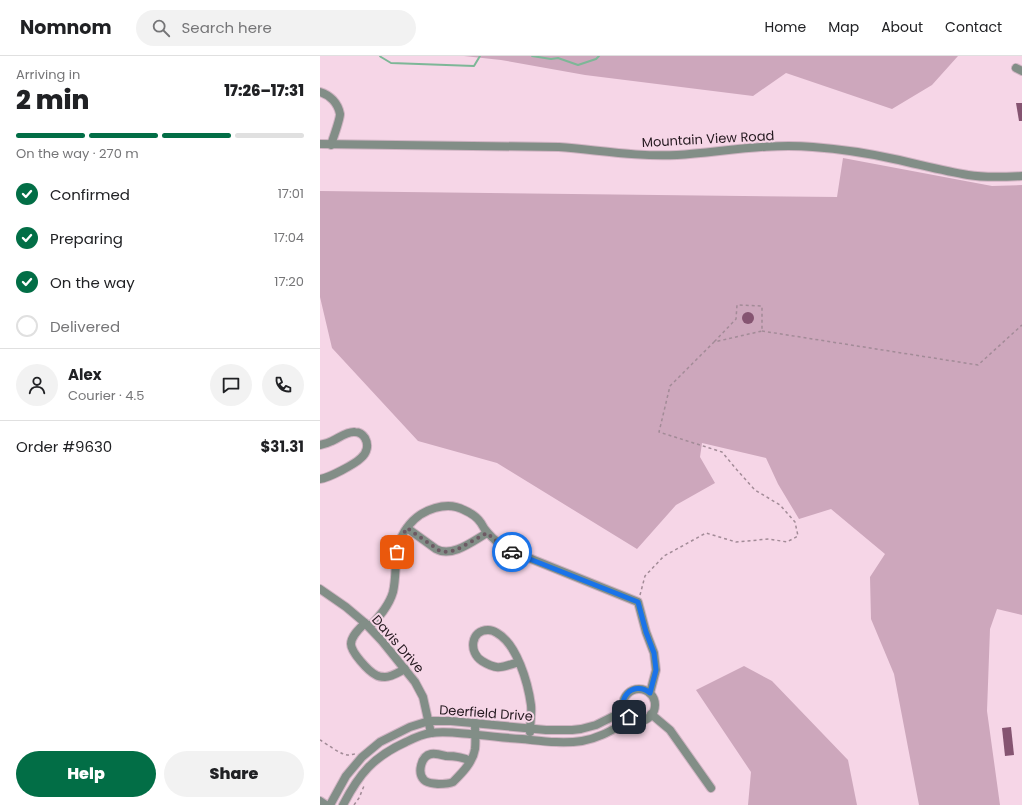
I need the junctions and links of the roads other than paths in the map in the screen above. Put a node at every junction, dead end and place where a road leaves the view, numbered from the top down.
1 (320, 92) edge
2 (320, 144) edge
3 (331, 144) junction
4 (1022, 176) edge
5 (320, 445) edge
6 (320, 480) edge
7 (407, 528) junction
8 (487, 533) junction
9 (320, 589) edge
10 (367, 625) junction
11 (519, 662) junction
12 (405, 669) junction
13 (650, 693) junction
14 (624, 710) junction
15 (651, 714) junction
16 (632, 719) junction
17 (428, 722) junction
18 (475, 723) junction
19 (530, 728) junction
20 (431, 733) junction
21 (475, 735) junction
22 (529, 740) junction
23 (470, 761) junction
24 (711, 788) dead end
25 (320, 801) edge
26 (326, 805) edge
27 (330, 805) edge
28 (343, 805) edge

1 - 3 street
2 - 3 street, Mountain View Road
3 - 4 street, Mountain View Road
5 - 6 street
7 - 8 street
7 - 8 street
7 - 10 street
8 - 13 street
9 - 10 street, Davis Drive
10 - 12 street, Davis Drive
10 - 12 street
11 - 11 street
11 - 19 street
12 - 17 street, Davis Drive
13 - 14 street
13 - 15 street
14 - 16 street
14 - 19 street, Deerfield Drive
15 - 16 street, Deerfield Drive
15 - 24 street
16 - 22 street, Deerfield Drive
17 - 18 street, Deerfield Drive
17 - 20 street, Davis Drive
17 - 27 street, Deerfield Drive
18 - 19 street, Deerfield Drive
18 - 21 street
19 - 22 street
20 - 21 street, Deerfield Drive
20 - 28 street, Deerfield Drive
21 - 22 street, Deerfield Drive
21 - 23 street
23 - 23 street
25 - 26 street

